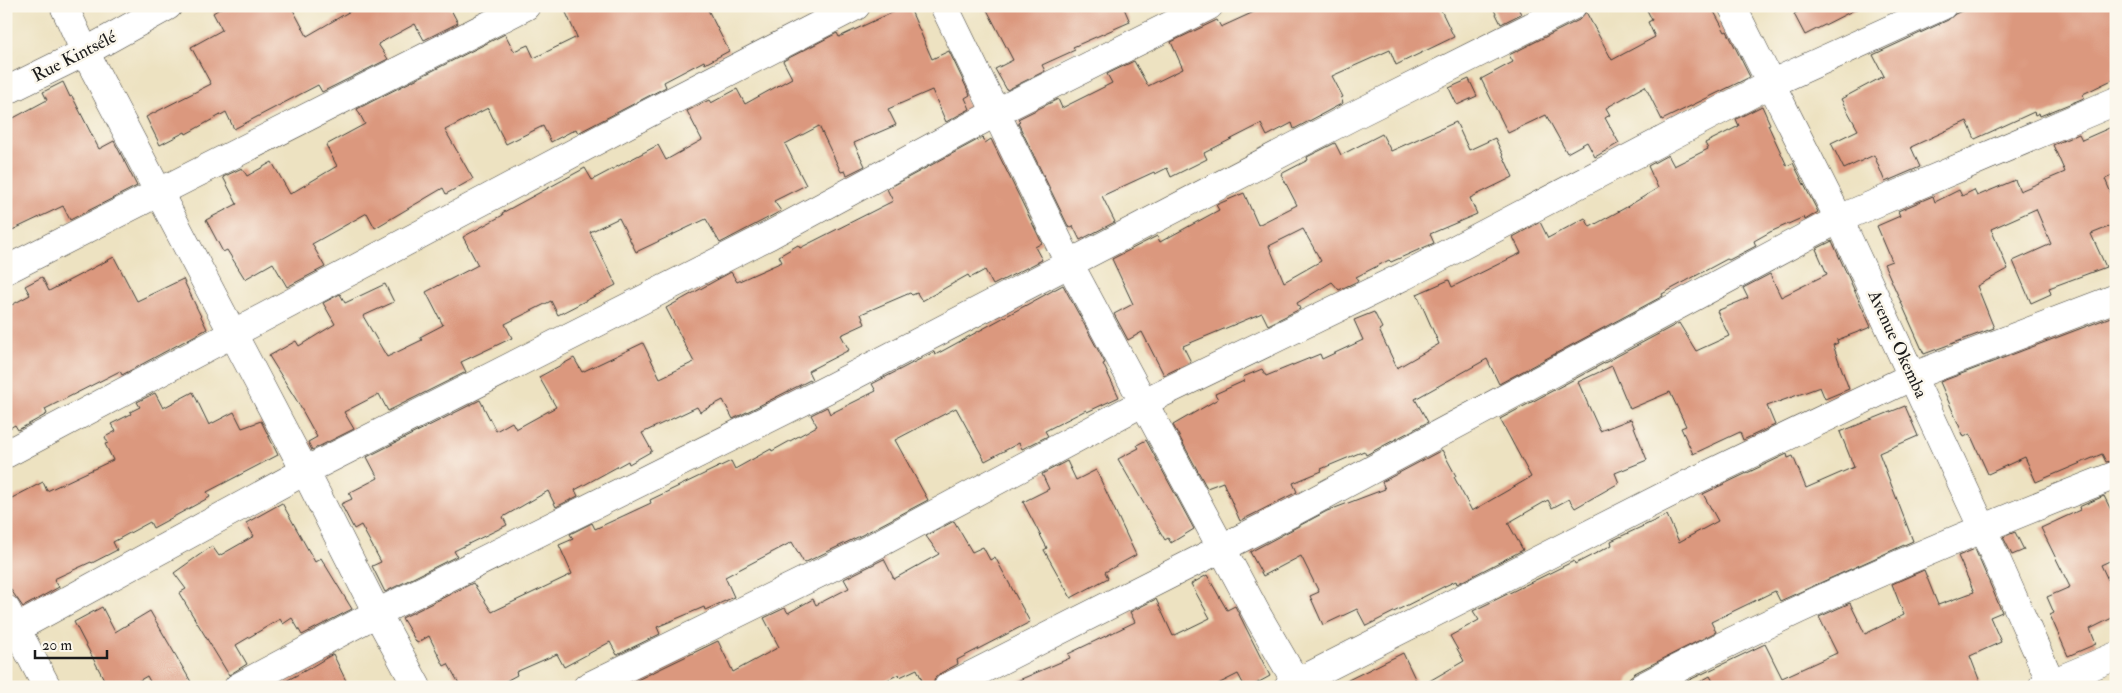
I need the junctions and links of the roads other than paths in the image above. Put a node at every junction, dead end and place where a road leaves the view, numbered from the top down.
1 (64, 6) edge
2 (168, 6) edge
3 (526, 6) edge
4 (856, 6) edge
5 (944, 6) edge
6 (1209, 6) edge
7 (1572, 6) edge
8 (1732, 6) edge
9 (1942, 6) edge
10 (85, 52) junction
11 (1770, 84) junction
12 (6, 91) edge
13 (2116, 101) edge
14 (995, 113) junction
15 (159, 191) junction
16 (1839, 219) junction
17 (1070, 264) junction
18 (6, 270) edge
19 (2116, 298) edge
20 (233, 334) junction
21 (1914, 376) junction
22 (1144, 402) junction
23 (6, 454) edge
24 (306, 471) junction
25 (2116, 475) edge
26 (1982, 527) junction
27 (1221, 547) junction
28 (376, 613) junction
29 (10, 624) edge
30 (2116, 656) edge
31 (1294, 685) edge
32 (2049, 685) edge
33 (47, 687) edge
34 (238, 687) edge
35 (417, 687) edge
36 (587, 687) edge
37 (948, 687) edge
38 (1642, 687) edge

1 - 10 street
2 - 10 street, Rue Kintsélé
3 - 15 street
4 - 20 street
5 - 14 street
6 - 14 street
7 - 17 street
8 - 11 street, Avenue Okemba
9 - 11 street
10 - 12 street, Rue Kintsélé
10 - 15 street
11 - 16 street, Avenue Okemba
11 - 22 street
13 - 16 street
14 - 17 street
14 - 24 street
15 - 18 street
15 - 20 street
16 - 21 street, Avenue Okemba
16 - 27 street
17 - 22 street
17 - 28 street
19 - 21 street
20 - 23 street
20 - 24 street
21 - 26 street, Avenue Okemba
21 - 31 street
22 - 27 street
22 - 36 street
24 - 28 street
24 - 29 street
25 - 26 street
26 - 32 street, Avenue Okemba
26 - 38 street
27 - 31 street
27 - 37 street
28 - 34 street
28 - 35 street
29 - 33 street
30 - 32 street

